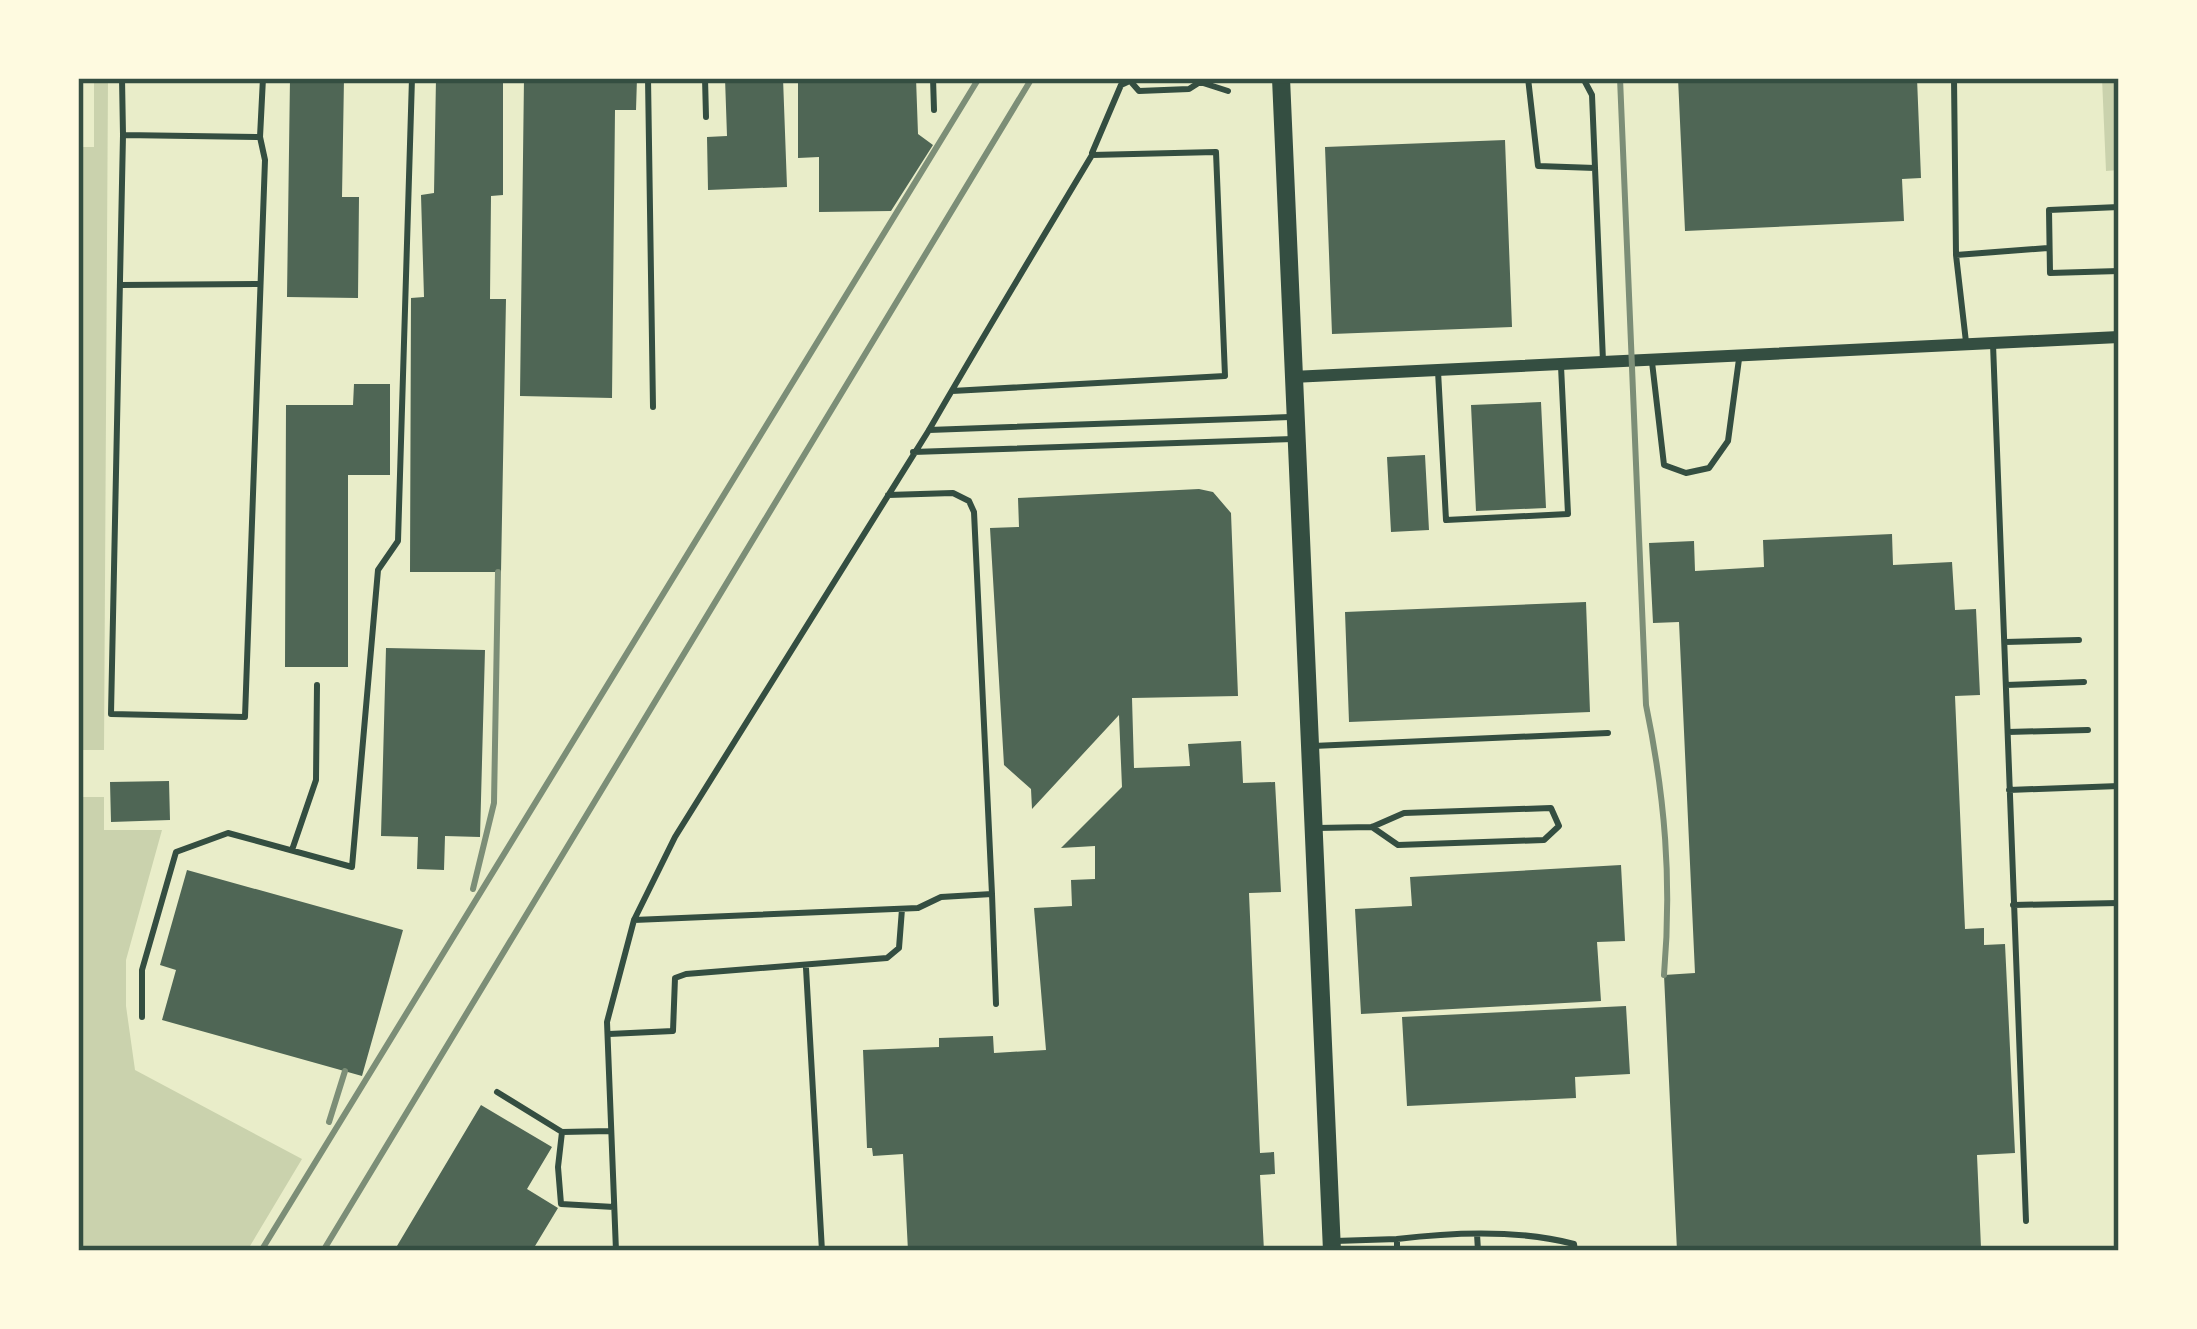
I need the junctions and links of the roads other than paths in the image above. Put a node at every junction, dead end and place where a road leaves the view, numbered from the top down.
1 (122, 78) edge
2 (263, 78) edge
3 (412, 78) edge
4 (649, 78) edge
5 (705, 78) edge
6 (933, 78) edge
7 (1281, 78) edge
8 (1528, 78) edge
9 (1583, 78) edge
10 (1954, 78) edge
11 (1198, 80) edge
12 (1134, 81) edge
13 (1228, 91) dead end
14 (934, 110) dead end
15 (706, 117) dead end
16 (123, 136) junction
17 (260, 137) junction
18 (1092, 155) junction
19 (1595, 168) junction
20 (2119, 207) edge
21 (2048, 248) junction
22 (1956, 255) junction
23 (2119, 271) edge
24 (260, 284) junction
25 (120, 285) junction
26 (2119, 337) edge
27 (1993, 344) junction
28 (1967, 345) junction
29 (1740, 357) junction
30 (1652, 362) junction
31 (1604, 364) junction
32 (1561, 366) junction
33 (1438, 371) junction
34 (1292, 377) junction
35 (952, 391) junction
36 (653, 407) dead end
37 (1294, 417) junction
38 (1044, 428) junction
39 (929, 430) junction
40 (1295, 439) junction
41 (1045, 449) junction
42 (913, 452) junction
43 (888, 494) junction
44 (2079, 640) dead end
45 (2005, 642) junction
46 (2084, 682) dead end
47 (317, 685) dead end
48 (2006, 685) junction
49 (2088, 730) dead end
50 (2008, 732) junction
51 (1608, 733) dead end
52 (1310, 746) junction
53 (2119, 786) edge
54 (2009, 790) junction
55 (1372, 827) junction
56 (1313, 828) junction
57 (292, 850) junction
58 (992, 894) junction
59 (2119, 903) edge
60 (2013, 905) junction
61 (902, 909) junction
62 (634, 920) junction
63 (806, 968) junction
64 (996, 1004) dead end
65 (142, 1016) dead end
66 (608, 1034) junction
67 (497, 1092) dead end
68 (611, 1131) junction
69 (562, 1132) junction
70 (614, 1207) junction
71 (2026, 1221) dead end
72 (1477, 1234) junction
73 (1397, 1239) junction
74 (1332, 1246) edge
75 (616, 1251) edge
76 (823, 1251) edge
77 (1397, 1251) edge
78 (1478, 1251) edge
79 (1574, 1251) edge

1 - 16 lane
2 - 17 lane
3 - 57 lane
4 - 36 lane
5 - 15 lane
6 - 14 lane
7 - 34 main road
8 - 19 lane
9 - 19 lane
10 - 22 lane
11 - 12 lane
11 - 13 lane
12 - 18 lane
16 - 17 lane
16 - 25 lane
17 - 24 lane
18 - 35 lane
18 - 35 lane
19 - 31 lane
20 - 21 lane
21 - 22 lane
21 - 23 lane
22 - 28 lane
24 - 25 lane
24 - 25 lane
26 - 27 street
27 - 28 street
27 - 45 lane
28 - 29 street
29 - 30 street
29 - 30 lane
30 - 31 street
31 - 32 street
32 - 33 street
32 - 33 lane
33 - 34 street
34 - 37 main road
35 - 39 lane
37 - 38 lane
37 - 40 main road
38 - 39 lane
38 - 41 lane
39 - 42 lane
40 - 41 lane
40 - 52 main road
41 - 42 lane
42 - 43 lane
43 - 58 lane
43 - 62 lane
44 - 45 lane
45 - 48 lane
46 - 48 lane
47 - 57 lane
48 - 50 lane
49 - 50 lane
50 - 54 lane
51 - 52 lane
52 - 56 main road
53 - 54 lane
54 - 60 lane
55 - 55 lane
55 - 56 lane
56 - 74 main road
57 - 65 lane
58 - 61 lane
58 - 64 lane
59 - 60 lane
60 - 71 lane
61 - 62 lane
61 - 63 lane
62 - 66 lane
63 - 66 lane
63 - 76 lane
66 - 68 lane
67 - 69 lane
68 - 69 lane
68 - 70 lane
69 - 70 lane
70 - 75 lane
72 - 73 lane
72 - 78 lane
72 - 79 lane
73 - 74 lane
73 - 77 lane

